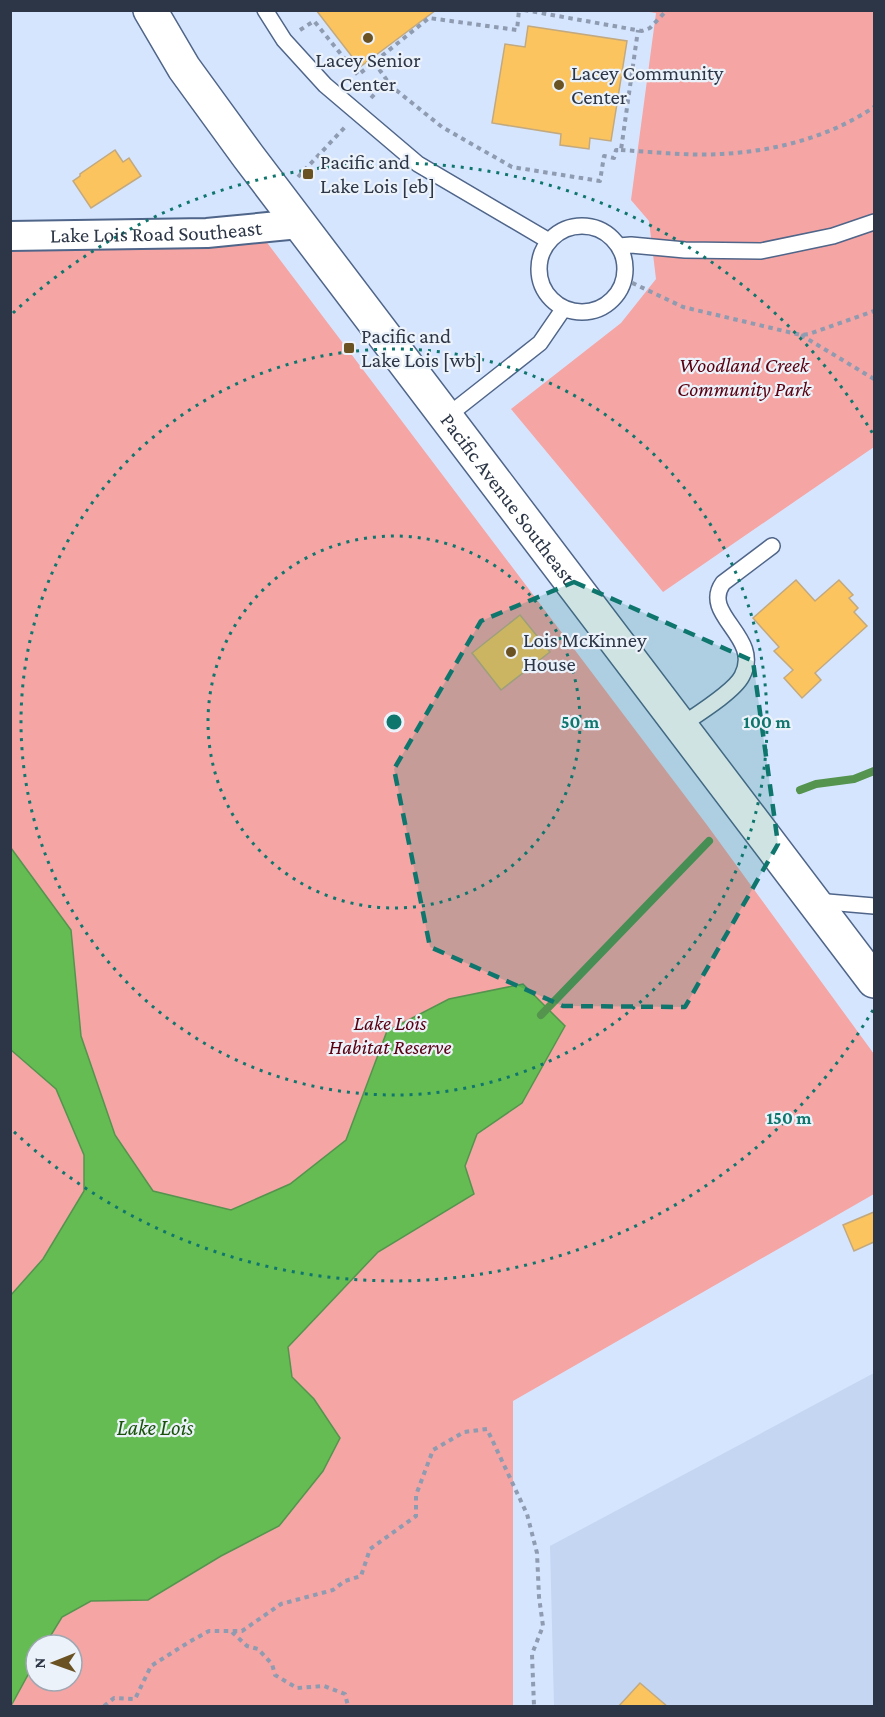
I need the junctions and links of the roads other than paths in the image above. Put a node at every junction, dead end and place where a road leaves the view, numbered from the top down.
1 (150, 10) edge
2 (265, 10) edge
3 (874, 222) edge
4 (299, 224) junction
5 (10, 236) edge
6 (549, 241) junction
7 (619, 246) junction
8 (564, 308) junction
9 (446, 417) junction
10 (772, 546) dead end
11 (680, 726) junction
12 (813, 900) junction
13 (874, 906) edge
14 (874, 981) edge

1 - 4 main road, Pacific Avenue Southeast
2 - 6 lane
3 - 7 lane
4 - 5 street, Lake Lois Road Southeast
4 - 9 main road, Pacific Avenue Southeast
6 - 7 lane
6 - 8 lane
7 - 8 lane
8 - 9 lane
9 - 11 main road, Pacific Avenue Southeast
10 - 11 lane
11 - 12 main road, Pacific Avenue Southeast
12 - 13 lane
12 - 14 main road, Pacific Avenue Southeast

